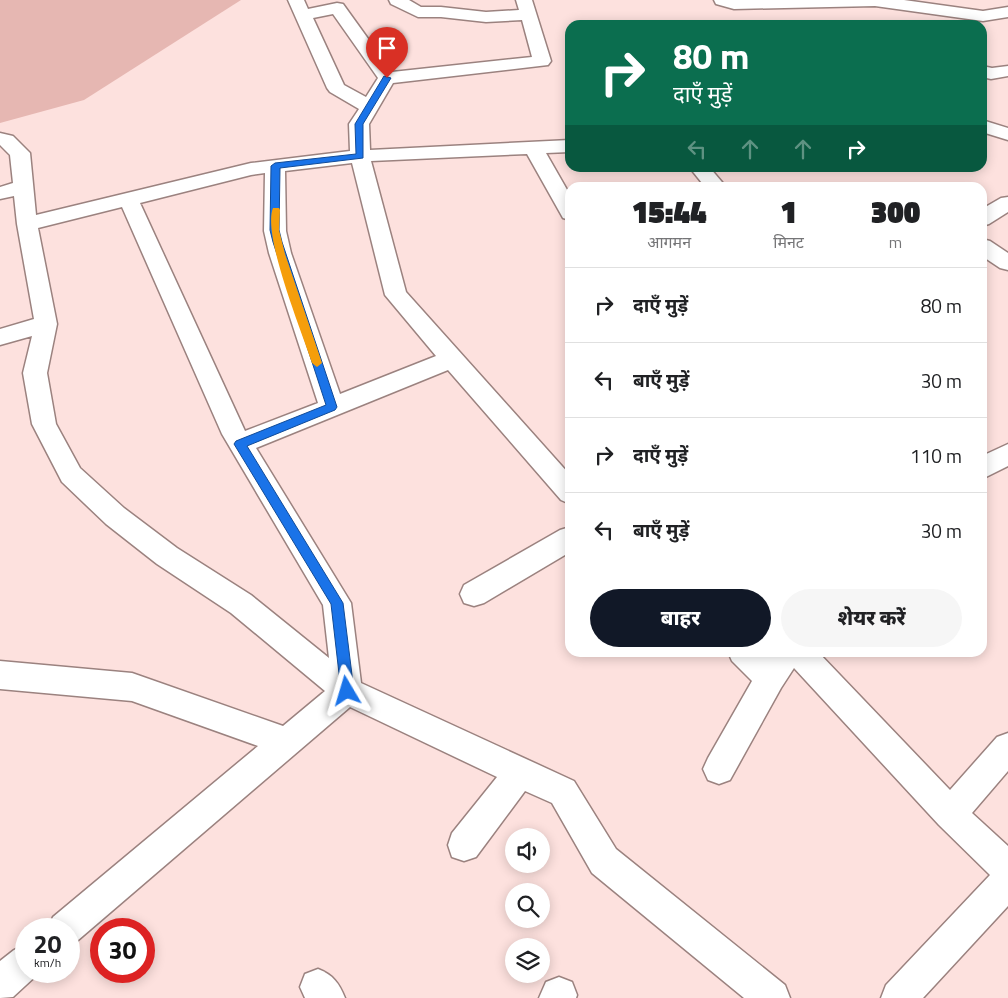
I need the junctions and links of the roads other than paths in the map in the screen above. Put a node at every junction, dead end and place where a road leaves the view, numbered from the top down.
1 (397, 0) edge
2 (722, 0) edge
3 (299, 7) edge
4 (526, 7) edge
5 (1008, 12) edge
6 (1008, 71) edge
7 (987, 72) edge
8 (387, 78) junction
9 (370, 108) junction
10 (987, 128) edge
11 (1008, 134) edge
12 (0, 139) edge
13 (565, 146) edge
14 (534, 149) junction
15 (360, 156) junction
16 (275, 166) junction
17 (703, 172) edge
18 (712, 182) edge
19 (11, 190) edge
20 (129, 200) junction
21 (1008, 203) edge
22 (565, 204) edge
23 (987, 216) edge
24 (27, 224) junction
25 (987, 249) edge
26 (1008, 263) edge
27 (46, 324) junction
28 (0, 337) edge
29 (452, 359) junction
30 (332, 407) junction
31 (240, 444) junction
32 (1008, 454) edge
33 (987, 466) edge
34 (565, 485) edge
35 (565, 541) edge
36 (474, 594) dead end
37 (747, 657) edge
38 (785, 657) edge
39 (803, 657) edge
40 (0, 674) edge
41 (770, 678) junction
42 (347, 691) junction
43 (296, 735) junction
44 (1008, 748) edge
45 (719, 769) dead end
46 (520, 772) junction
47 (950, 814) junction
48 (464, 845) dead end
49 (1000, 887) edge
50 (79, 918) edge
51 (15, 971) edge
52 (0, 984) edge
53 (772, 998) edge
54 (899, 998) edge

1 - 4 street
2 - 5 street
3 - 8 street
3 - 9 street
4 - 8 street
6 - 7 street
8 - 9 street
9 - 15 street
10 - 11 street
12 - 19 street
13 - 14 street
14 - 15 street
14 - 22 street
15 - 16 street
15 - 29 street
16 - 20 street
16 - 30 street
17 - 18 street
19 - 24 street
20 - 24 street
20 - 31 street
21 - 23 street
24 - 27 street
25 - 26 street
27 - 28 street
27 - 42 street
29 - 30 street
29 - 34 street
30 - 31 street
31 - 42 street
32 - 33 street
35 - 36 street
37 - 41 street
38 - 41 street
39 - 47 street
40 - 43 street
41 - 45 street
42 - 43 street
42 - 46 street
43 - 50 street
44 - 47 street
46 - 48 street
46 - 53 street
47 - 49 street
49 - 54 street
51 - 52 street

